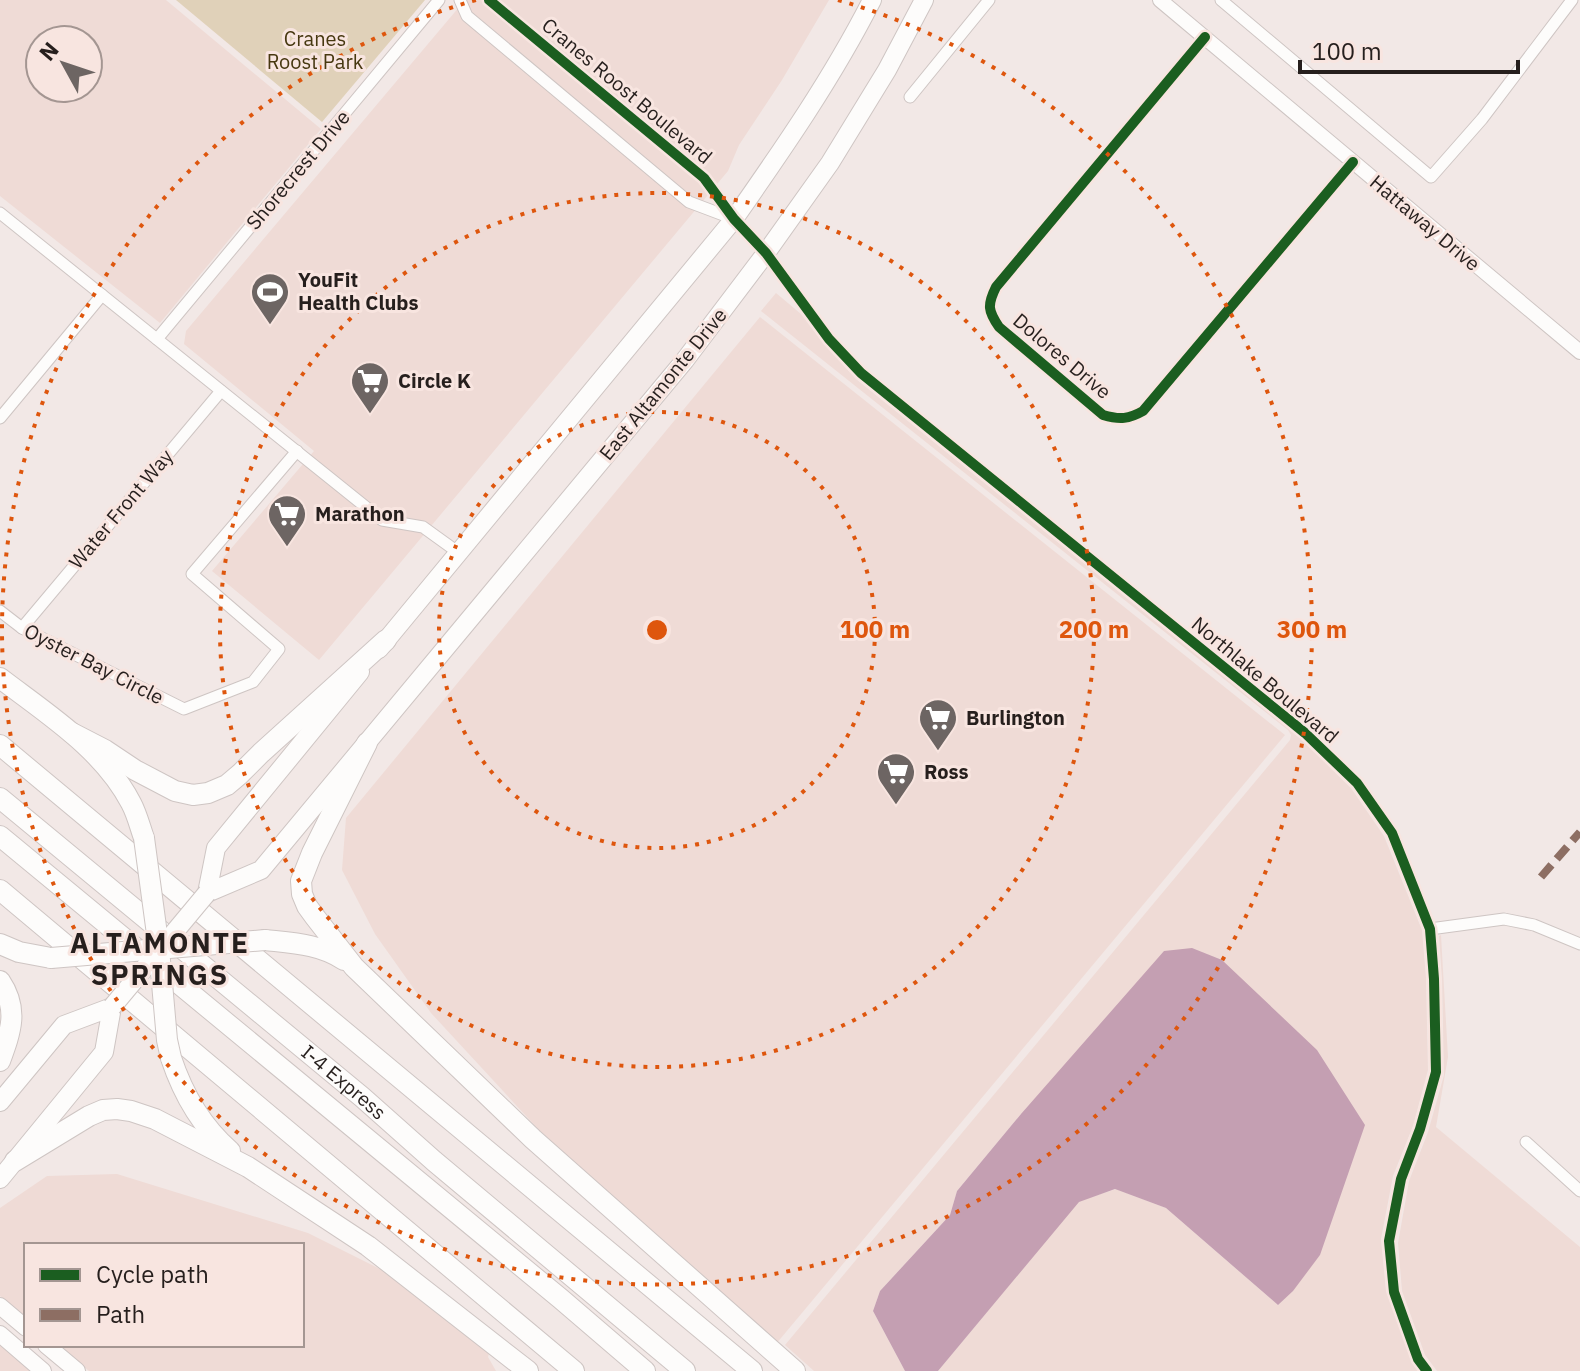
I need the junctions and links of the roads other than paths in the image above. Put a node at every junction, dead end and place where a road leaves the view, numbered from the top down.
1 (439, 0) edge
2 (460, 0) edge
3 (489, 0) edge
4 (872, 0) edge
5 (924, 0) edge
6 (989, 0) edge
7 (1160, 0) edge
8 (1221, 0) edge
9 (1572, 0) edge
10 (1205, 37) junction
11 (910, 97) dead end
12 (1353, 162) junction
13 (0, 213) edge
14 (734, 219) junction
15 (766, 253) junction
16 (102, 295) junction
17 (157, 339) junction
18 (1580, 352) edge
19 (221, 391) junction
20 (0, 418) edge
21 (297, 451) junction
22 (459, 553) junction
23 (0, 611) edge
24 (22, 628) junction
25 (386, 640) junction
26 (0, 678) edge
27 (72, 733) junction
28 (367, 743) junction
29 (0, 745) edge
30 (0, 798) edge
31 (0, 836) edge
32 (0, 890) edge
33 (207, 893) junction
34 (1430, 929) junction
35 (0, 944) edge
36 (1580, 944) edge
37 (159, 949) junction
38 (354, 967) junction
39 (0, 981) edge
40 (112, 1007) junction
41 (0, 1061) edge
42 (0, 1102) edge
43 (1526, 1142) dead end
44 (15, 1161) junction
45 (248, 1167) junction
46 (0, 1179) edge
47 (1580, 1191) edge
48 (0, 1306) edge
49 (24, 1326) edge
50 (0, 1334) edge
51 (48, 1347) edge
52 (43, 1371) edge
53 (77, 1371) edge
54 (528, 1371) edge
55 (574, 1371) edge
56 (645, 1371) edge
57 (685, 1371) edge
58 (752, 1371) edge
59 (795, 1371) edge
60 (1427, 1371) edge

1 - 17 street, Shorecrest Drive
2 - 14 street, Cranes Roost Boulevard
3 - 14 street, Cranes Roost Boulevard
4 - 14 main road
5 - 15 main road, East Altamonte Drive
6 - 11 street
7 - 10 street, Hattaway Drive
8 - 9 street
10 - 12 street, Hattaway Drive
10 - 12 street, Dolores Drive
12 - 18 street, Hattaway Drive
13 - 16 street
14 - 15 street, Cranes Roost Boulevard
14 - 22 main road
15 - 28 main road, East Altamonte Drive
15 - 34 street, Northlake Boulevard
16 - 17 street
16 - 20 street
17 - 19 street
19 - 21 street
19 - 24 street, Water Front Way
21 - 22 street
21 - 24 street, Oyster Bay Circle
22 - 25 main road
23 - 24 street, Oyster Bay Circle
25 - 27 highway
25 - 33 main road
26 - 27 highway
27 - 37 highway, bridge
28 - 33 main road, East Altamonte Drive
28 - 38 highway
29 - 58 highway
30 - 57 highway, I-4 Express
31 - 56 highway, I-4 Express
32 - 55 highway
33 - 37 main road, bridge
34 - 36 street
34 - 60 street, Northlake Boulevard
35 - 37 highway, bridge
37 - 38 highway, bridge
37 - 40 main road, bridge
37 - 45 highway, bridge
38 - 59 highway
39 - 41 highway
40 - 42 main road
40 - 44 main road
43 - 47 street
44 - 45 highway
44 - 46 main road
45 - 54 highway
48 - 49 main road
50 - 52 main road
51 - 53 main road

